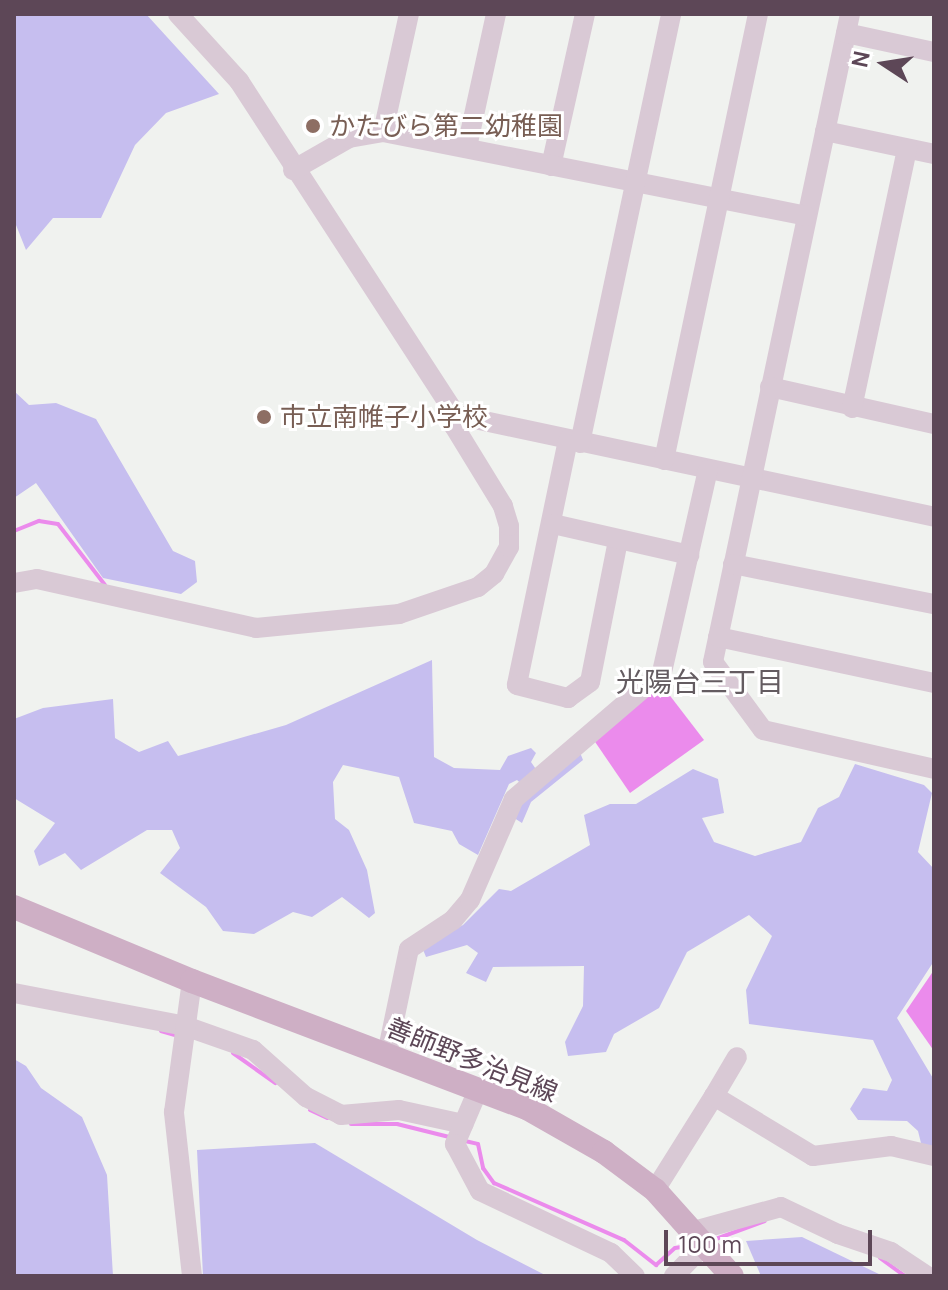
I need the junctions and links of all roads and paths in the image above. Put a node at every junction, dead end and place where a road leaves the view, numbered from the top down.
1 (178, 14) edge
2 (409, 14) edge
3 (496, 14) edge
4 (585, 14) edge
5 (671, 14) edge
6 (758, 14) edge
7 (848, 24) edge
8 (934, 52) edge
9 (825, 131) junction
10 (383, 132) junction
11 (467, 147) junction
12 (907, 149) junction
13 (934, 154) edge
14 (551, 166) junction
15 (293, 170) junction
16 (636, 182) junction
17 (720, 196) junction
18 (806, 216) junction
19 (770, 387) junction
20 (852, 408) junction
21 (456, 415) junction
22 (934, 424) edge
23 (574, 441) junction
24 (664, 460) junction
25 (708, 470) junction
26 (750, 478) junction
27 (934, 517) edge
28 (553, 524) junction
29 (618, 540) junction
30 (690, 555) junction
31 (733, 564) junction
32 (14, 583) edge
33 (934, 604) edge
34 (718, 637) junction
35 (934, 683) edge
36 (934, 769) edge
37 (14, 907) edge
38 (192, 981) junction
39 (14, 993) edge
40 (184, 1036) junction
41 (387, 1054) junction
42 (737, 1057) dead end
43 (478, 1090) junction
44 (714, 1096) junction
45 (460, 1133) junction
46 (934, 1156) edge
47 (655, 1190) junction
48 (699, 1242) junction
49 (192, 1276) edge
50 (635, 1276) edge
51 (674, 1276) edge
52 (732, 1276) edge
53 (927, 1276) edge

1 - 15 street
2 - 10 street
3 - 11 street
4 - 14 street
5 - 16 street
6 - 17 street
7 - 8 street
7 - 9 street
9 - 12 street
9 - 18 street
10 - 11 street
10 - 15 street
11 - 14 street
12 - 13 street
12 - 20 street
14 - 16 street
15 - 21 street
16 - 17 street
16 - 23 street
17 - 18 street
17 - 24 street
18 - 19 street
19 - 20 street
19 - 26 street
20 - 22 street
21 - 23 street
21 - 32 street
23 - 24 street
23 - 28 street
24 - 25 street
25 - 26 street
25 - 30 street
26 - 27 street
26 - 31 street
28 - 29 street
28 - 29 street
29 - 30 street
30 - 41 street
31 - 33 street
31 - 34 street
34 - 35 street
34 - 36 street
37 - 38 main road, 善師野多治見線
38 - 40 street
38 - 41 main road, 善師野多治見線
39 - 40 street
40 - 45 street
40 - 49 street
41 - 43 main road, 善師野多治見線
42 - 44 street
43 - 45 street
43 - 47 main road, 善師野多治見線
44 - 46 street
44 - 47 street
45 - 50 street
47 - 48 main road, 善師野多治見線
48 - 51 street
48 - 52 main road, 善師野多治見線
48 - 53 street

